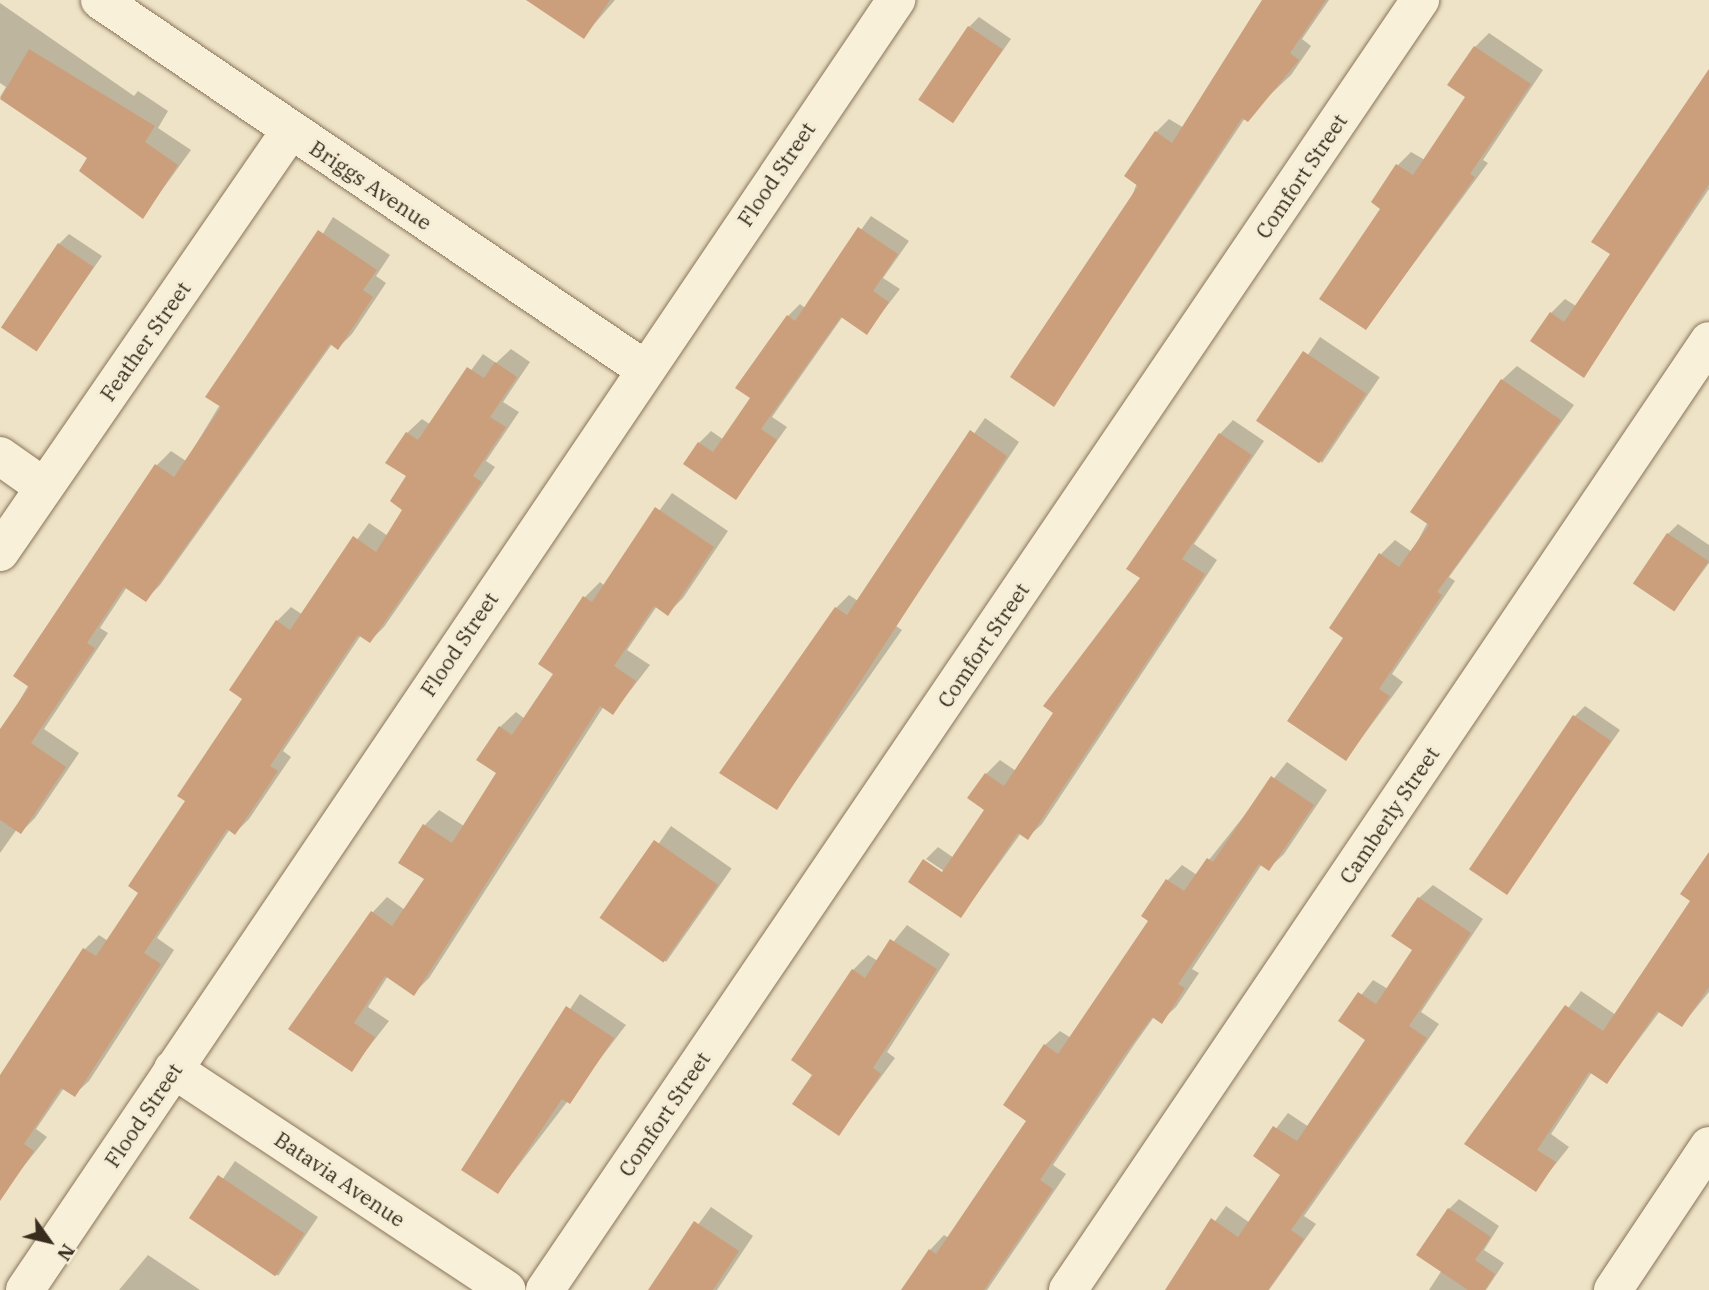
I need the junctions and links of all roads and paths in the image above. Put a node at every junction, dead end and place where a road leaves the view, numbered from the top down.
1 (100, 0) edge
2 (896, 0) edge
3 (1420, 0) edge
4 (290, 131) junction
5 (1709, 341) edge
6 (643, 368) junction
7 (0, 456) edge
8 (44, 486) junction
9 (0, 552) edge
10 (173, 1069) junction
11 (1709, 1146) edge
12 (25, 1290) edge
13 (507, 1290) edge
14 (545, 1290) edge
15 (1069, 1290) edge
16 (1613, 1290) edge

1 - 4 street, Briggs Avenue
2 - 6 street, Flood Street
3 - 14 street, Comfort Street
4 - 6 street, Briggs Avenue
4 - 8 street, Feather Street
5 - 15 street, Camberly Street
6 - 10 street, Flood Street
7 - 8 street
8 - 9 street, Feather Street
10 - 12 street, Flood Street
10 - 13 street, Batavia Avenue
11 - 16 street

